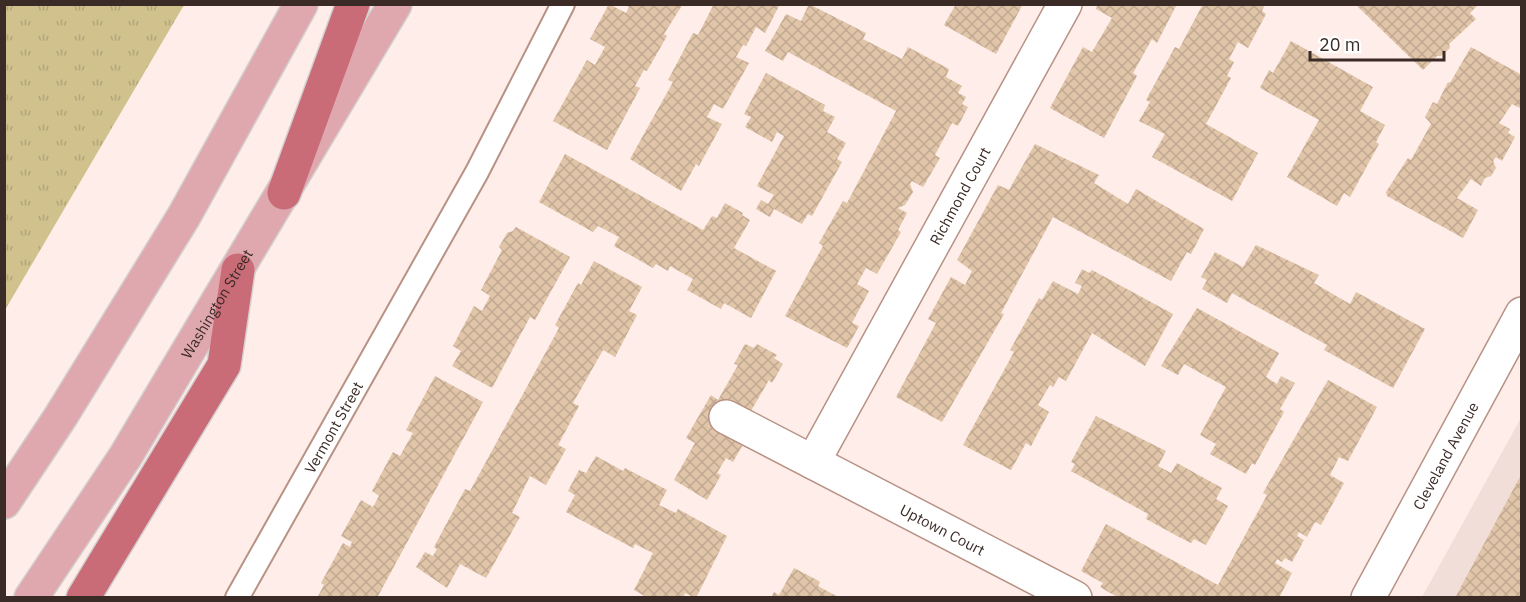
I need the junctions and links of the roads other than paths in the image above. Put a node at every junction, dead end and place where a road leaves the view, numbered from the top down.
1 (301, 4) edge
2 (353, 4) edge
3 (395, 4) edge
4 (563, 4) edge
5 (1065, 4) edge
6 (284, 193) junction
7 (238, 270) junction
8 (1521, 314) edge
9 (726, 417) dead end
10 (813, 462) junction
11 (4, 502) edge
12 (32, 597) edge
13 (83, 597) edge
14 (237, 597) edge
15 (1075, 597) edge
16 (1368, 597) edge

1 - 11 main road
2 - 6 highway
3 - 6 main road, Washington Street
4 - 14 lane, Vermont Street
5 - 10 street, Richmond Court
6 - 7 main road, Washington Street
7 - 12 main road, Washington Street
7 - 13 highway
8 - 16 street, Cleveland Avenue
9 - 10 street, Uptown Court
10 - 15 street, Uptown Court

